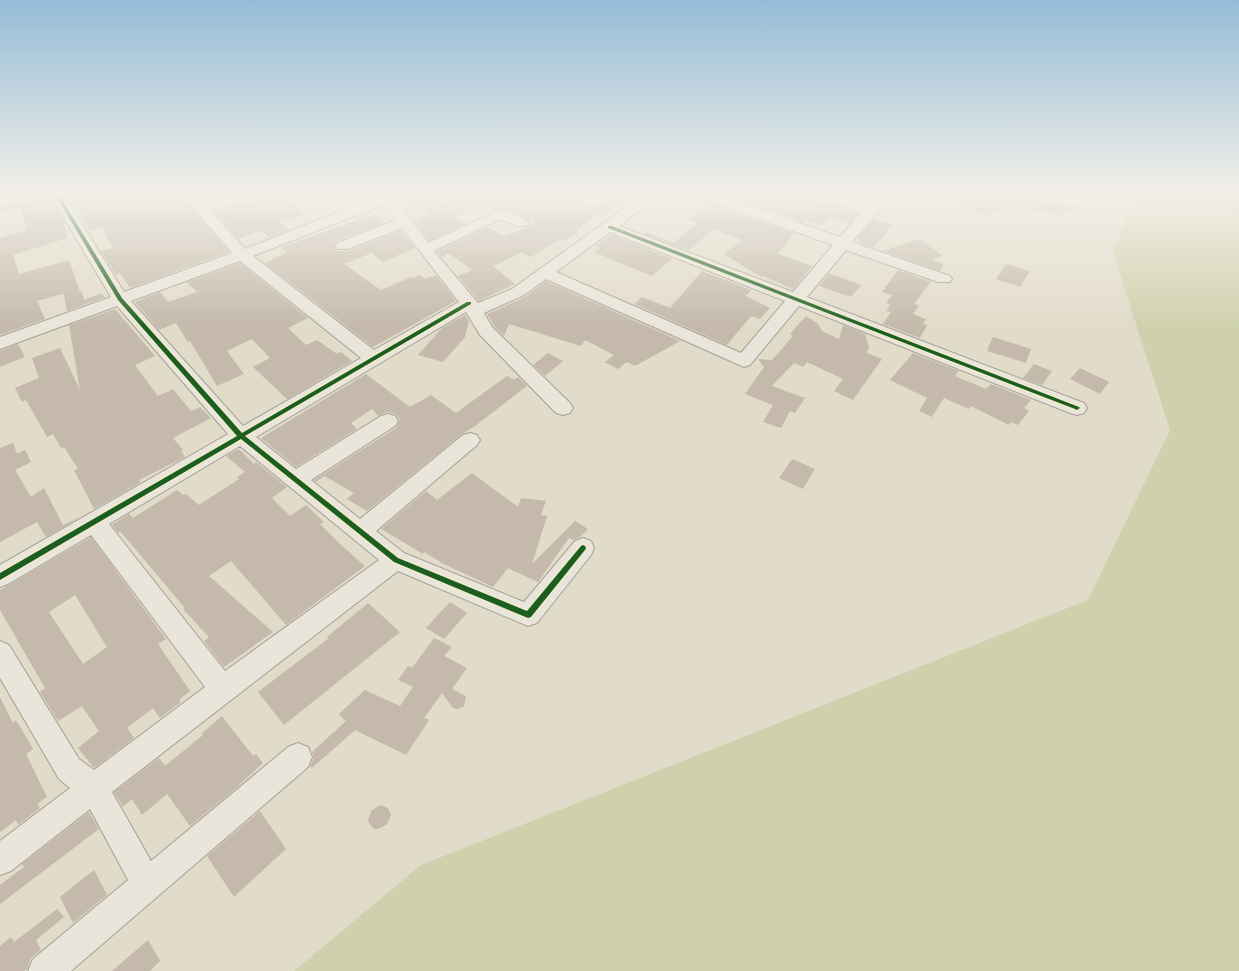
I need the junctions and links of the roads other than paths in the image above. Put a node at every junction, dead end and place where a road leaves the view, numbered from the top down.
1 (83, 238) edge
2 (227, 238) edge
3 (284, 238) edge
4 (363, 238) edge
5 (417, 238) edge
6 (449, 238) edge
7 (594, 238) edge
8 (639, 238) edge
9 (830, 238) edge
10 (848, 238) edge
11 (844, 243) junction
12 (343, 246) dead end
13 (425, 250) junction
14 (242, 255) junction
15 (546, 273) junction
16 (944, 279) dead end
17 (120, 299) junction
18 (796, 299) junction
19 (471, 307) junction
20 (0, 343) edge
21 (372, 358) junction
22 (564, 408) dead end
23 (1077, 408) dead end
24 (388, 421) dead end
25 (241, 436) junction
26 (470, 440) dead end
27 (295, 480) junction
28 (94, 522) junction
29 (360, 532) junction
30 (583, 548) dead end
31 (396, 560) junction
32 (0, 577) edge
33 (0, 653) edge
34 (223, 689) junction
35 (298, 757) dead end
36 (94, 788) junction
37 (0, 860) edge
38 (147, 884) junction
39 (45, 971) edge

1 - 17 street
2 - 14 street
3 - 14 street
4 - 12 street
5 - 13 street
6 - 13 street
7 - 15 street
8 - 18 street
9 - 11 street
10 - 11 street
11 - 16 street
11 - 18 street
13 - 19 street
14 - 17 street
14 - 21 street
15 - 18 street
15 - 19 street
17 - 20 street
17 - 25 street
18 - 23 street
19 - 21 street
19 - 22 street
21 - 25 street
24 - 27 street
25 - 27 street
25 - 28 street
26 - 29 street
27 - 29 street
28 - 32 street
28 - 34 street
29 - 31 street
30 - 31 street
31 - 34 street
33 - 36 street
34 - 36 street
35 - 38 street
36 - 37 street
36 - 38 street
38 - 39 street

